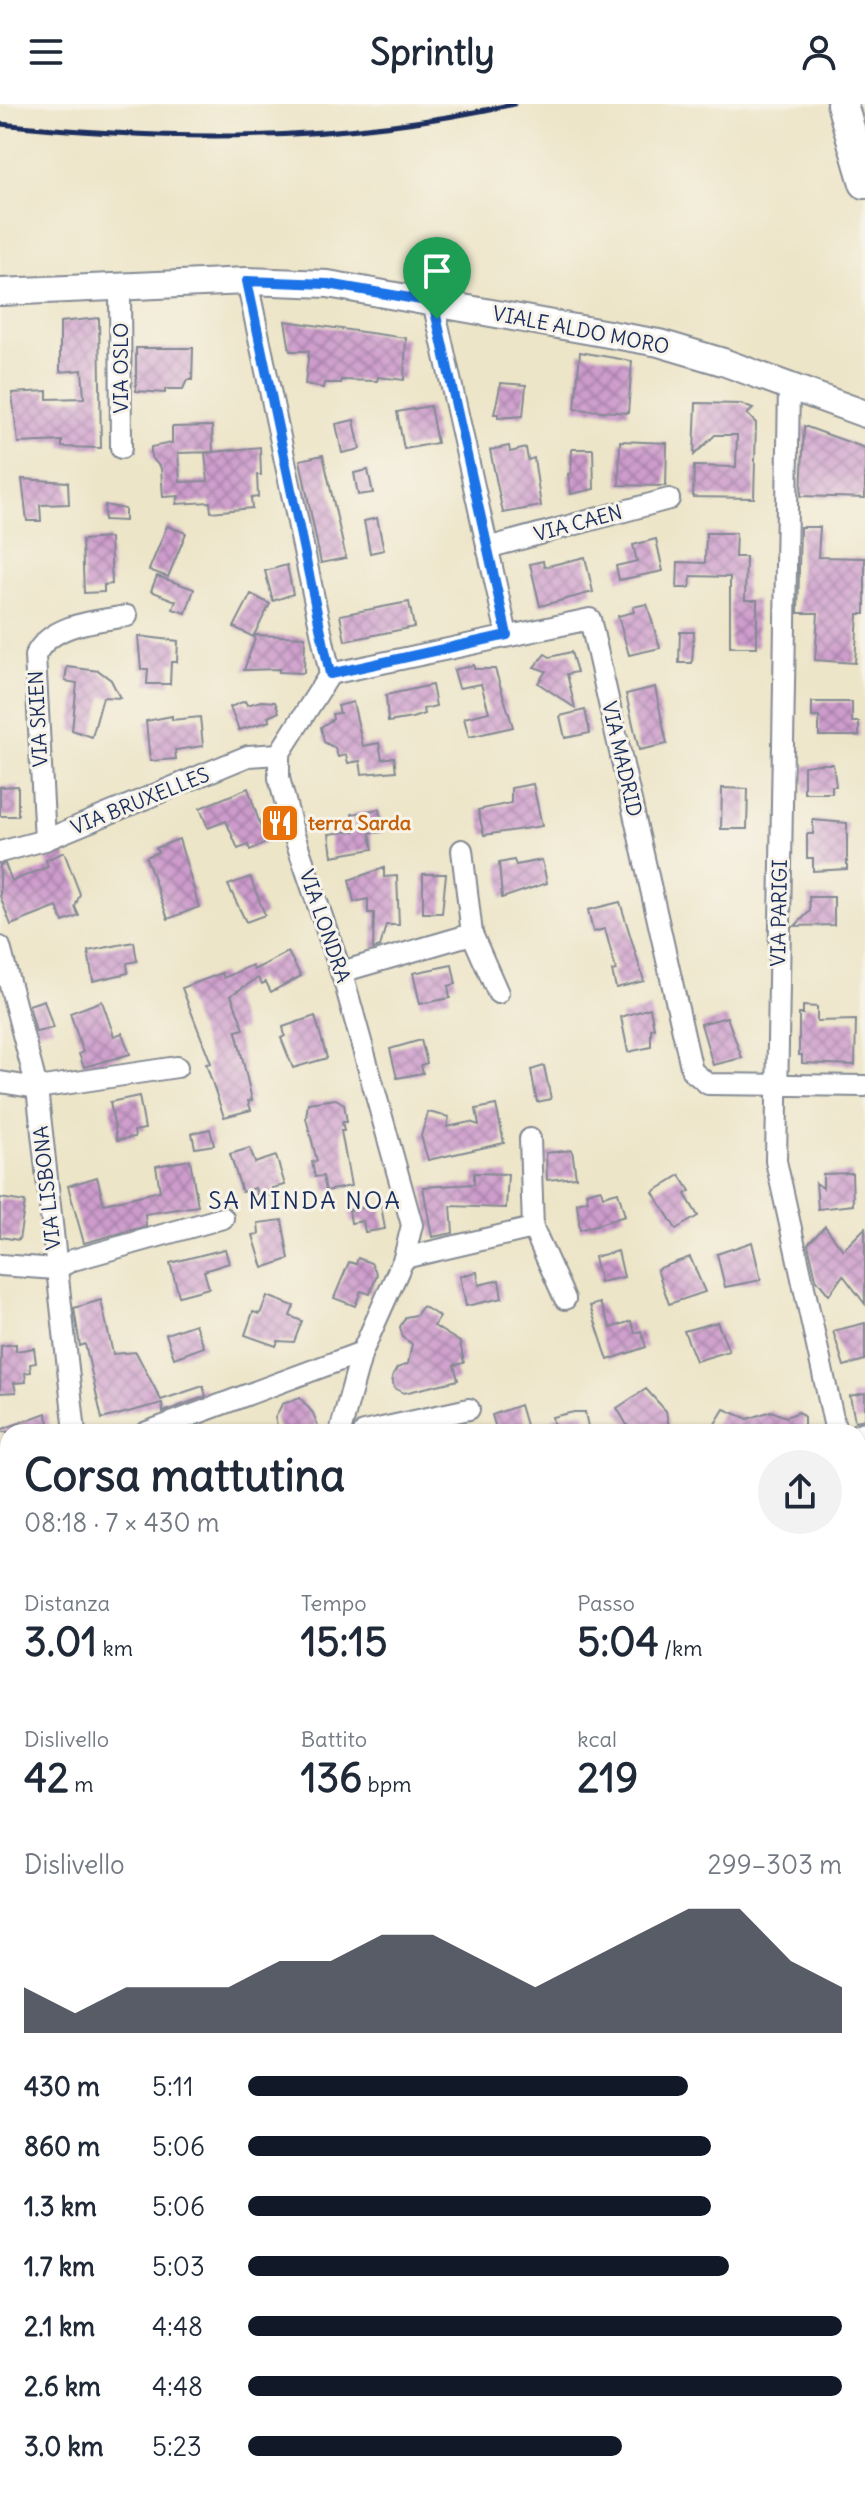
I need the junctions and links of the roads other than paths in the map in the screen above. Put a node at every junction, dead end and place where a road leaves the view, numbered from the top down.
1 (842, 104) edge
2 (865, 183) edge
3 (247, 281) junction
4 (120, 288) junction
5 (0, 292) edge
6 (433, 302) junction
7 (789, 387) junction
8 (865, 414) edge
9 (121, 448) dead end
10 (669, 499) dead end
11 (487, 548) junction
12 (127, 616) dead end
13 (507, 635) junction
14 (330, 674) junction
15 (279, 754) junction
16 (45, 840) junction
17 (462, 850) dead end
18 (0, 852) edge
19 (472, 934) junction
20 (0, 947) edge
21 (341, 972) junction
22 (498, 993) dead end
23 (177, 1067) dead end
24 (0, 1082) edge
25 (865, 1086) edge
26 (776, 1087) junction
27 (37, 1088) junction
28 (530, 1139) dead end
29 (223, 1218) dead end
30 (533, 1228) junction
31 (404, 1258) junction
32 (0, 1265) edge
33 (56, 1269) junction
34 (565, 1299) dead end
35 (362, 1352) junction
36 (469, 1409) dead end
37 (74, 1424) edge
38 (168, 1424) edge
39 (342, 1424) edge
40 (401, 1424) edge
41 (834, 1424) edge

1 - 2 highway
3 - 4 main road, VIALE ALDO MORO
3 - 6 main road, VIALE ALDO MORO
3 - 14 street
4 - 5 main road, VIALE ALDO MORO
4 - 9 street, VIA OSLO
6 - 7 main road, VIALE ALDO MORO
6 - 11 street
7 - 8 main road, VIALE ALDO MORO
7 - 26 street, VIA PARIGI
10 - 11 street, VIA CAEN
11 - 13 street
12 - 16 street, VIA SKIEN
13 - 14 street, VIA MADRID
13 - 26 street, VIA MADRID
14 - 15 street
15 - 16 street, VIA BRUXELLES
15 - 21 street, VIA LONDRA
16 - 18 street, VIA BRUXELLES
17 - 19 street
19 - 21 street
19 - 22 street
20 - 27 street, VIA LISBONA
21 - 31 street, VIA LONDRA
23 - 27 street
24 - 27 street
25 - 26 street
26 - 41 street, VIA PARIGI
27 - 33 street, VIA LISBONA
28 - 30 street
29 - 33 street
30 - 31 street
30 - 34 street
31 - 35 street, VIA LONDRA
32 - 33 street
33 - 37 street, VIA LISBONA
35 - 38 street
35 - 39 street, VIA LONDRA
36 - 40 street

